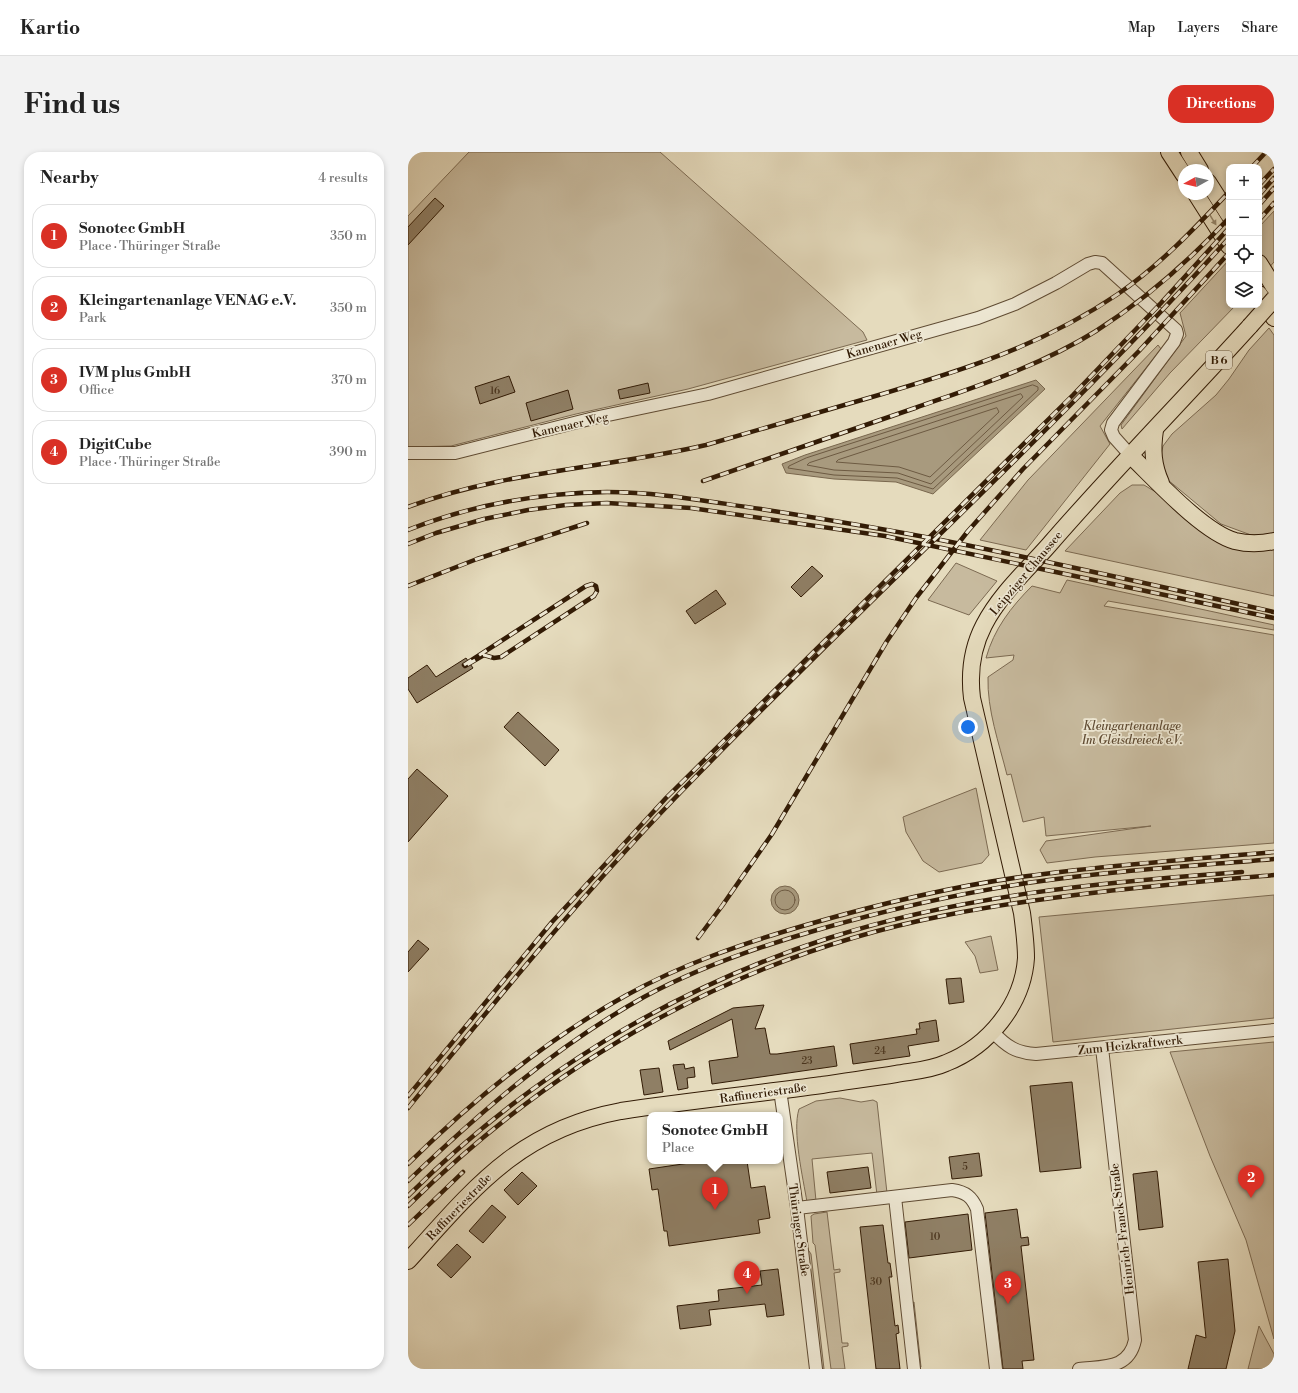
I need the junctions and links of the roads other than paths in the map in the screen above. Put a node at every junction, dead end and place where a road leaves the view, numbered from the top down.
1 (1169, 152) edge
2 (1189, 152) edge
3 (1196, 164) edge
4 (1178, 166) edge
5 (1214, 191) edge
6 (1200, 200) edge
7 (1226, 210) edge
8 (1226, 241) edge
9 (1262, 268) edge
10 (1274, 286) edge
11 (1262, 299) edge
12 (1274, 299) edge
13 (1274, 318) edge
14 (1155, 430) junction
15 (408, 453) edge
16 (1131, 456) junction
17 (1163, 486) junction
18 (1274, 541) edge
19 (1274, 1030) edge
20 (992, 1032) junction
21 (1102, 1048) junction
22 (780, 1090) junction
23 (895, 1197) junction
24 (797, 1208) junction
25 (408, 1261) edge
26 (816, 1369) edge
27 (914, 1369) edge
28 (996, 1369) edge
29 (1079, 1369) edge

1 - 4 main road
2 - 3 main road
5 - 7 main road
6 -> 8 main road
9 - 10 main road
11 - 13 main road
12 - 14 main road, Leipziger Chaussee / B 6, bridge
14 - 16 main road, Leipziger Chaussee / B 6
14 - 17 main road
15 - 16 street, Kanenaer Weg
16 - 17 main road
16 - 20 main road, Leipziger Chaussee / B 6
17 - 18 main road
19 - 21 street, Zum Heizkraftwerk
20 - 21 street, Zum Heizkraftwerk
20 - 22 main road, Raffineriestraße / B 6
21 - 29 street, Heinrich-Franck-Straße
22 - 24 street, Thüringer Straße
22 - 25 main road, Raffineriestraße / B 6
23 - 24 street
23 - 27 street
23 - 28 street
24 - 26 street, Thüringer Straße

